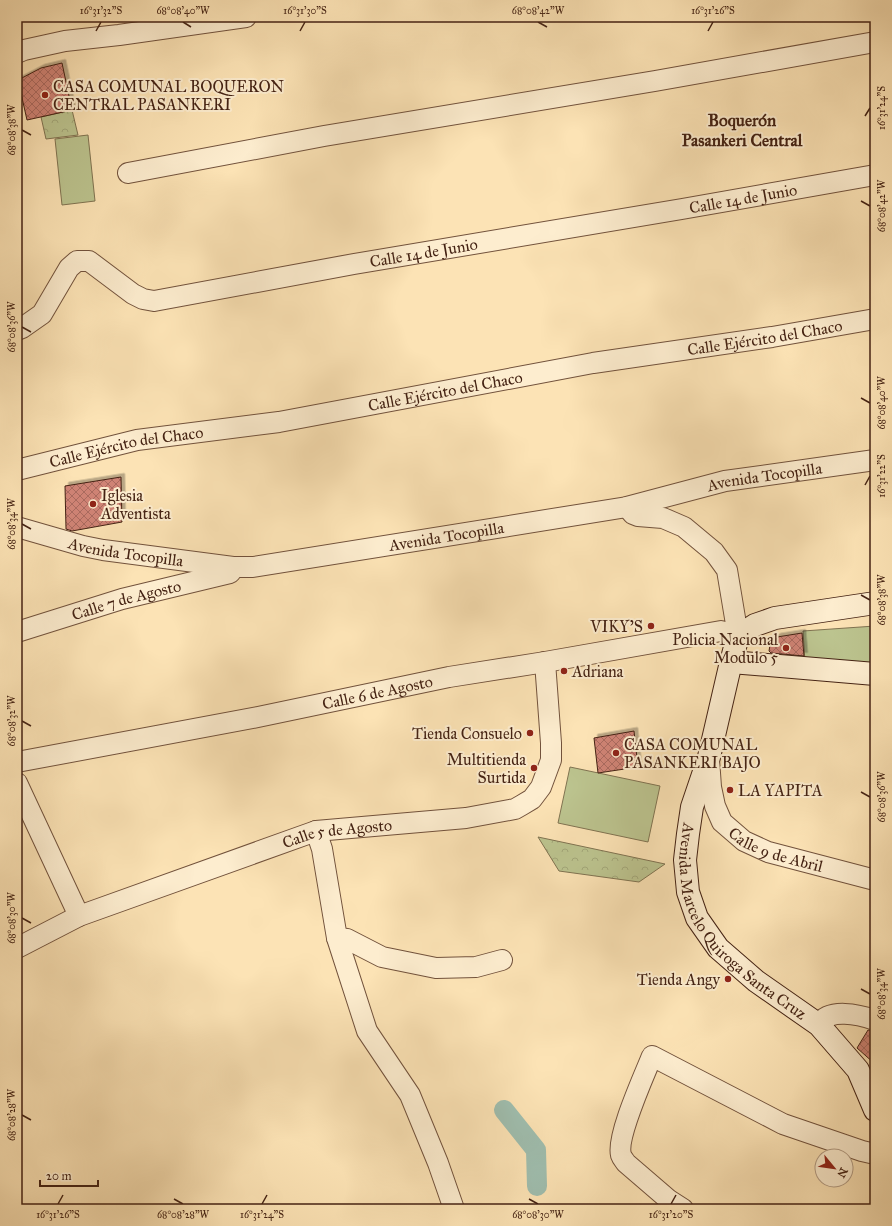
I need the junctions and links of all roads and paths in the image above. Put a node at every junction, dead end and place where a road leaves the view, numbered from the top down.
1 (246, 17) edge
2 (875, 42) edge
3 (17, 53) edge
4 (128, 173) dead end
5 (875, 175) edge
6 (875, 319) edge
7 (17, 330) edge
8 (875, 460) edge
9 (17, 470) edge
10 (627, 506) junction
11 (17, 527) edge
12 (233, 567) junction
13 (875, 603) edge
14 (17, 632) edge
15 (738, 636) junction
16 (545, 662) junction
17 (731, 662) junction
18 (875, 674) edge
19 (708, 757) junction
20 (17, 762) edge
21 (17, 783) edge
22 (316, 831) junction
23 (875, 880) edge
24 (79, 916) junction
25 (337, 938) junction
26 (17, 948) edge
27 (502, 960) dead end
28 (875, 1020) edge
29 (819, 1025) junction
30 (875, 1110) edge
31 (875, 1154) edge
32 (454, 1209) edge
33 (683, 1209) edge

1 - 3 street
2 - 4 street
5 - 7 street, Calle 14 de Junio
6 - 9 street, Calle Ejército del Chaco
8 - 10 street, Avenida Tocopilla
10 - 12 street, Avenida Tocopilla
10 - 15 street
11 - 12 street, Avenida Tocopilla
12 - 14 street, Calle 7 de Agosto
13 - 15 main road
15 - 16 street, Calle 6 de Agosto
15 - 17 main road, Avenida Marcelo Quiroga Santa Cruz
16 - 20 street, Calle 6 de Agosto
16 - 22 street, Calle 5 de Agosto
17 - 18 main road
17 - 19 main road, Avenida Marcelo Quiroga Santa Cruz
19 - 23 street, Calle 9 de Abril
19 - 29 main road, Avenida Marcelo Quiroga Santa Cruz
21 - 24 street
22 - 24 street, Calle 5 de Agosto
22 - 25 street
24 - 26 street, Calle 5 de Agosto
25 - 27 street
25 - 32 street
28 - 29 street
29 - 30 main road, Avenida Marcelo Quiroga Santa Cruz
31 - 33 street

